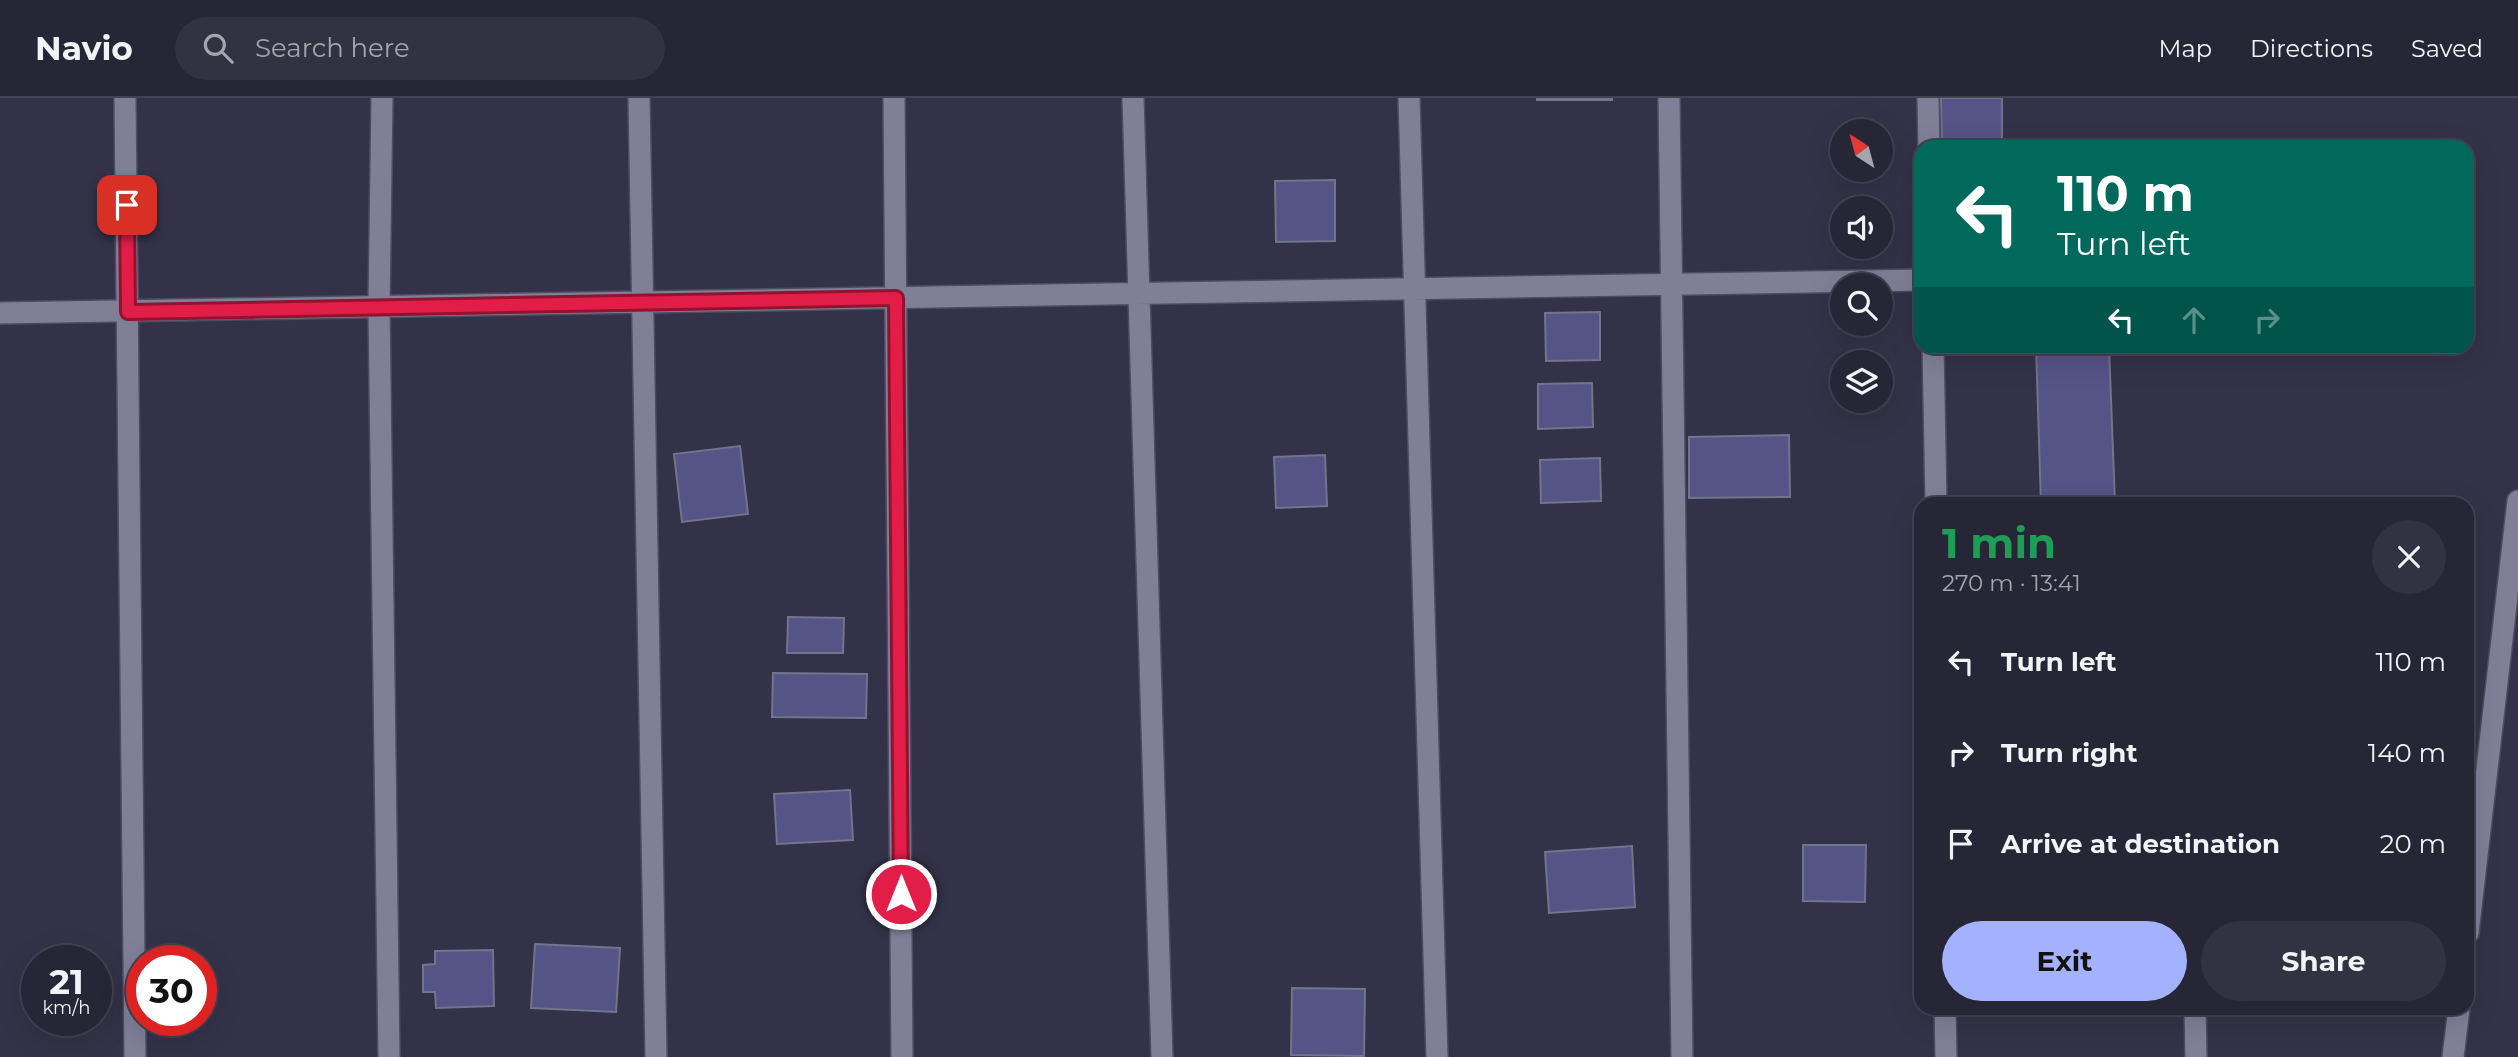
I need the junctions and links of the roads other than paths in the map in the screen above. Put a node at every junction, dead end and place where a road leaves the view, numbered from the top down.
1 (125, 98) edge
2 (382, 98) edge
3 (639, 98) edge
4 (894, 98) edge
5 (1133, 98) edge
6 (1409, 98) edge
7 (1670, 98) edge
8 (1928, 98) edge
9 (1929, 140) edge
10 (1914, 279) edge
11 (1672, 284) junction
12 (1415, 288) junction
13 (1139, 293) junction
14 (896, 298) junction
15 (643, 302) junction
16 (379, 307) junction
17 (128, 312) junction
18 (0, 313) edge
19 (1933, 354) edge
20 (1936, 497) edge
21 (2518, 501) edge
22 (2474, 881) edge
23 (1945, 1015) edge
24 (2194, 1015) edge
25 (2458, 1015) edge
26 (135, 1057) edge
27 (390, 1057) edge
28 (656, 1057) edge
29 (902, 1057) edge
30 (1162, 1057) edge
31 (1437, 1057) edge
32 (1682, 1057) edge
33 (1946, 1057) edge
34 (2196, 1057) edge
35 (2453, 1057) edge

1 - 17 street
2 - 16 street
3 - 15 street
4 - 14 street
5 - 13 street
6 - 12 street
7 - 11 street
8 - 9 street
10 - 11 street
11 - 12 street
11 - 32 street
12 - 13 street
12 - 31 street
13 - 14 street
13 - 30 street
14 - 15 street
14 - 29 street
15 - 16 street
15 - 28 street
16 - 17 street
16 - 27 street
17 - 18 street
17 - 26 street
19 - 20 street
21 - 22 street
23 - 33 street
24 - 34 street
25 - 35 street

